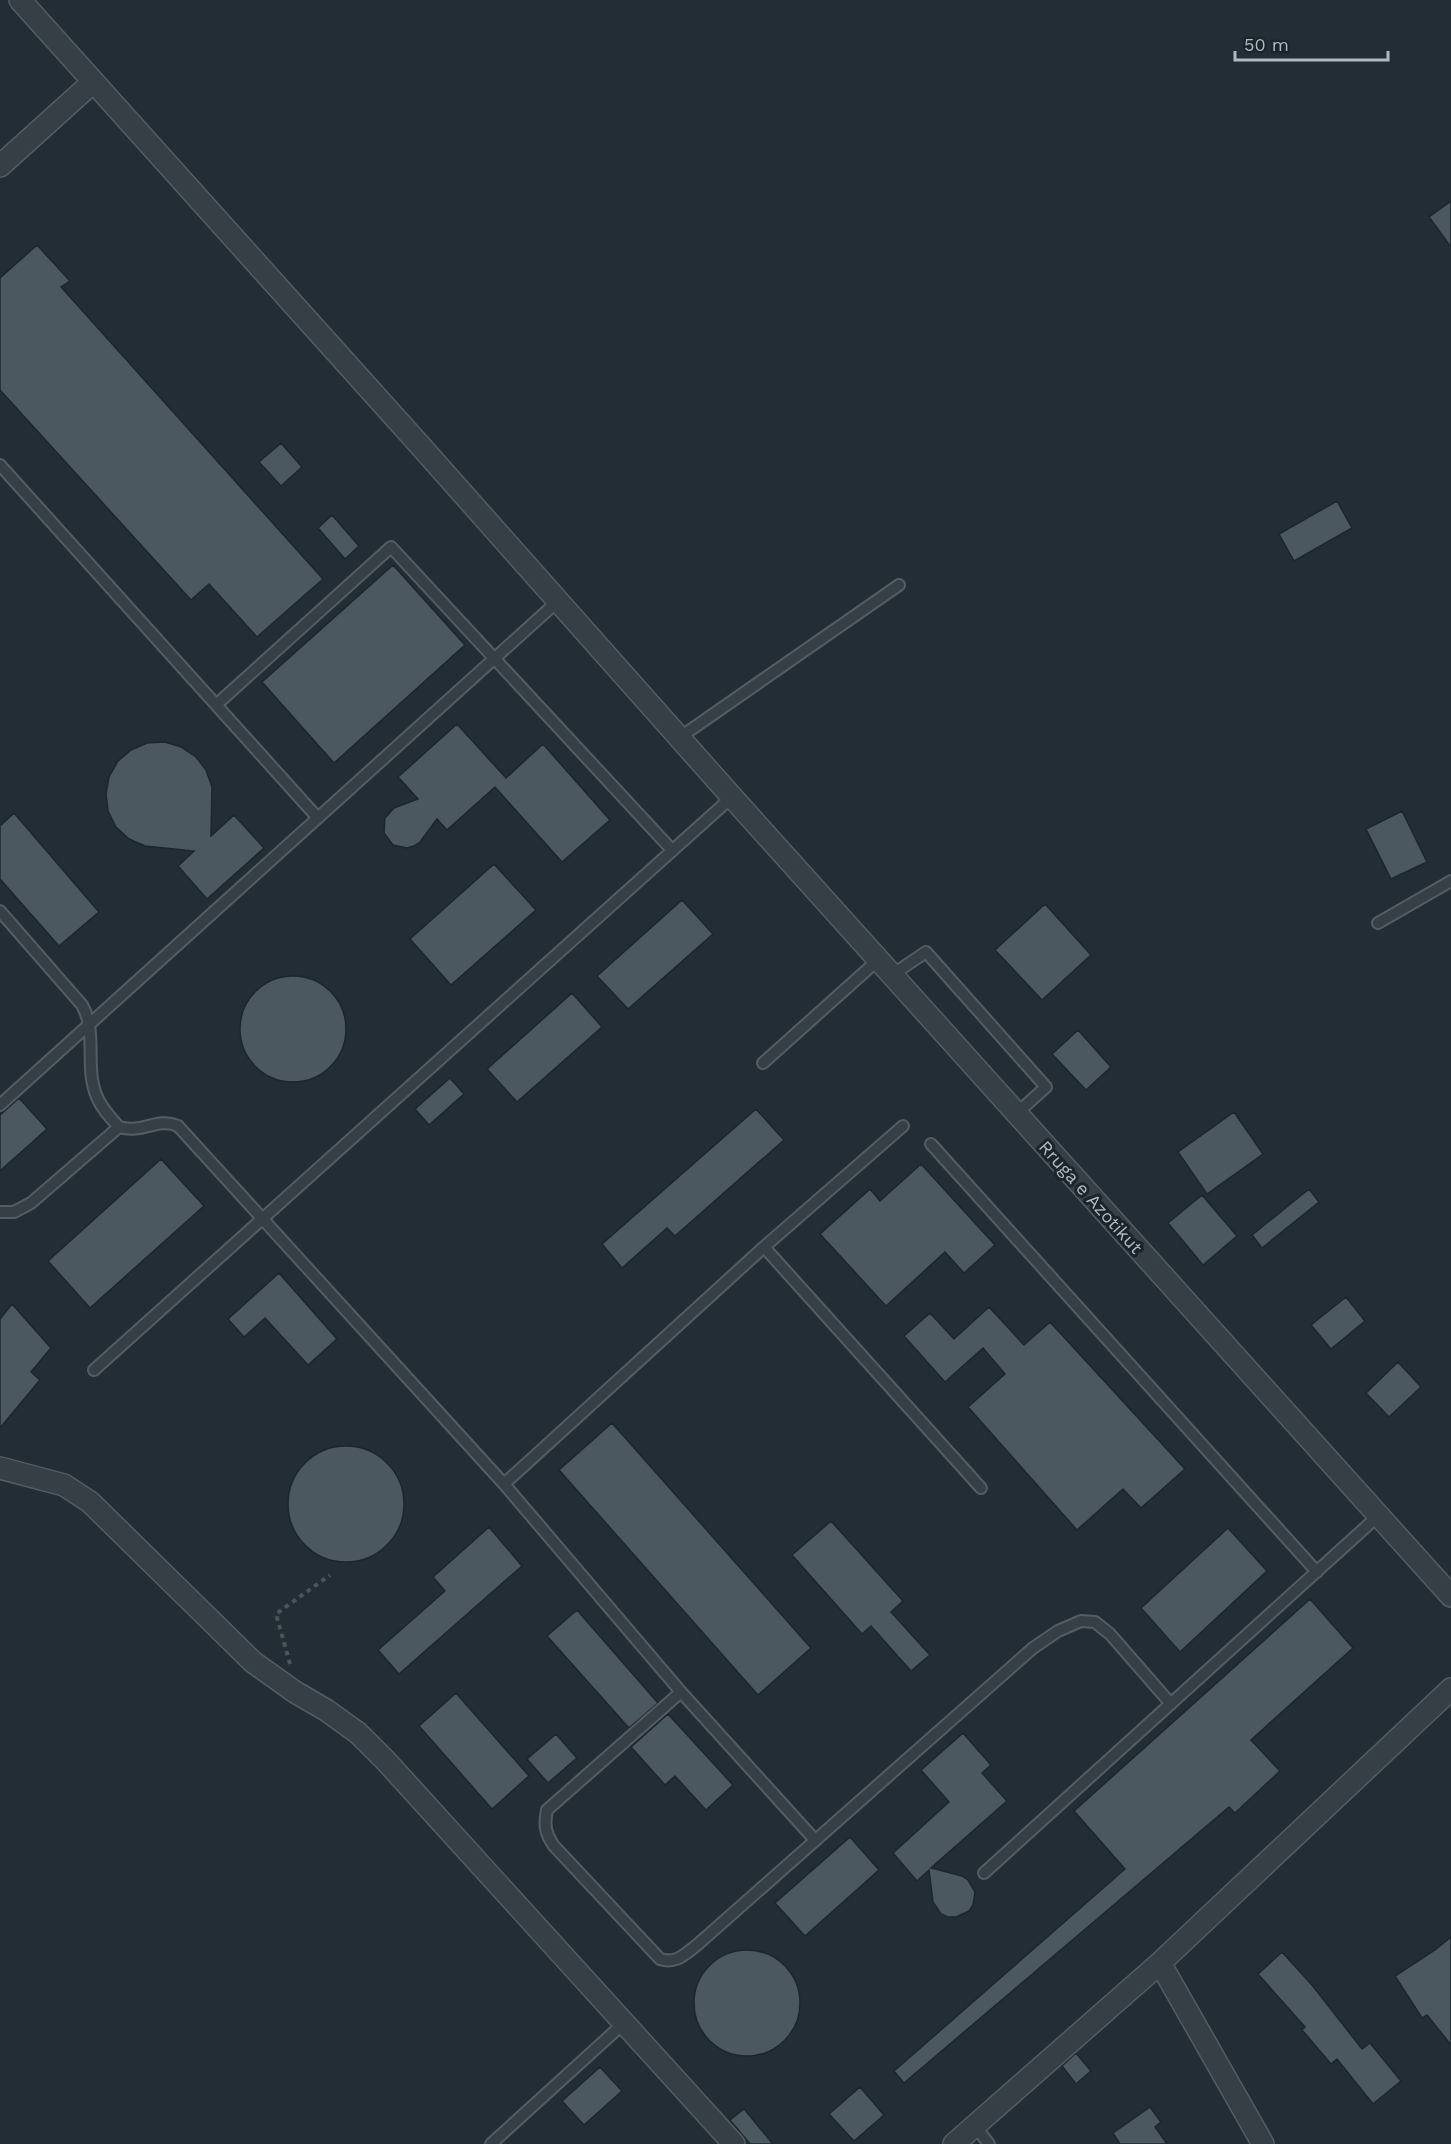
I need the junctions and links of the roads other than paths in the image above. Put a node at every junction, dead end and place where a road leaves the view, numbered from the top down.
1 (20, 0) edge
2 (93, 82) junction
3 (0, 166) edge
4 (0, 465) edge
5 (899, 585) dead end
6 (558, 601) junction
7 (495, 658) junction
8 (216, 705) junction
9 (679, 738) junction
10 (732, 797) junction
11 (317, 817) junction
12 (672, 850) junction
13 (1451, 881) edge
14 (0, 911) edge
15 (1378, 923) dead end
16 (885, 967) junction
17 (89, 1024) junction
18 (763, 1063) dead end
19 (0, 1105) edge
20 (1016, 1113) junction
21 (903, 1126) dead end
22 (119, 1127) junction
23 (931, 1144) dead end
24 (0, 1212) edge
25 (262, 1219) junction
26 (764, 1247) junction
27 (94, 1370) dead end
28 (0, 1468) edge
29 (504, 1484) junction
30 (981, 1488) dead end
31 (1378, 1516) junction
32 (1317, 1572) junction
33 (1451, 1596) edge
34 (1451, 1689) edge
35 (681, 1692) junction
36 (1171, 1704) junction
37 (815, 1840) junction
38 (984, 1873) dead end
39 (1161, 1963) junction
40 (624, 2023) junction
41 (975, 2126) junction
42 (491, 2144) edge
43 (734, 2144) edge
44 (954, 2144) edge
45 (989, 2144) edge
46 (1263, 2144) edge

1 - 2 street, Rruga e Azotikut
2 - 3 street
2 - 6 street, Rruga e Azotikut
4 - 8 lane
5 - 9 lane
6 - 7 lane
6 - 9 street, Rruga e Azotikut
7 - 8 lane
7 - 11 lane
7 - 12 lane
8 - 11 lane
9 - 10 street, Rruga e Azotikut
10 - 12 lane
10 - 16 street, Rruga e Azotikut
11 - 17 lane
12 - 25 lane
13 - 15 lane
14 - 17 lane
16 - 18 lane
16 - 20 street, Rruga e Azotikut
16 - 20 lane
17 - 19 lane
17 - 22 lane
20 - 31 street, Rruga e Azotikut
21 - 26 lane
22 - 24 lane
22 - 25 lane
23 - 32 lane
25 - 27 lane
25 - 29 lane
26 - 29 lane
26 - 30 lane
28 - 40 street
29 - 35 lane
31 - 32 lane
31 - 33 street, Rruga e Azotikut
32 - 36 lane
34 - 39 street
35 - 37 lane
35 - 37 lane
36 - 37 lane
36 - 38 lane
39 - 41 street
39 - 46 street
40 - 42 lane
40 - 43 street
41 - 44 street
41 - 45 lane

